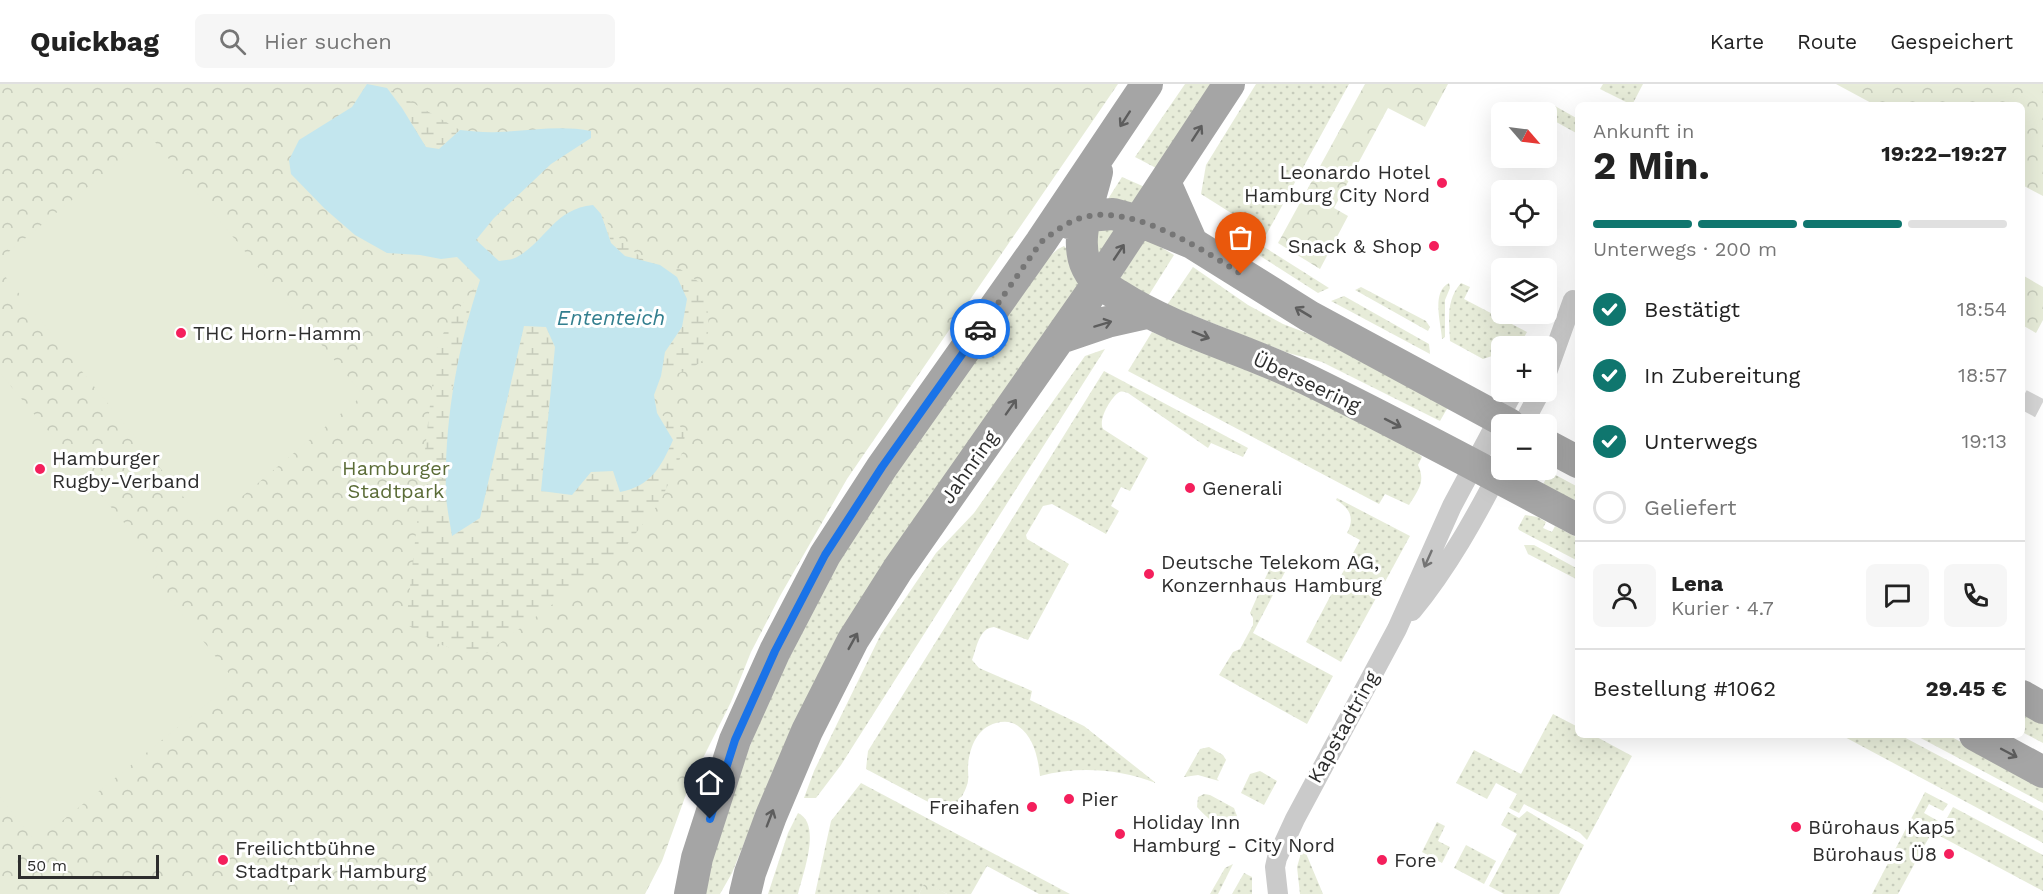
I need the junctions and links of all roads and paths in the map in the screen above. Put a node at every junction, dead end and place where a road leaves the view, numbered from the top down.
1 (1148, 84) edge
2 (1229, 84) edge
3 (1102, 153) junction
4 (1165, 182) junction
5 (1087, 216) junction
6 (1139, 221) junction
7 (1041, 242) junction
8 (1192, 243) junction
9 (1098, 283) junction
10 (1575, 295) edge
11 (1146, 313) junction
12 (1548, 336) edge
13 (1059, 338) junction
14 (1557, 345) edge
15 (1530, 402) edge
16 (1493, 414) edge
17 (1519, 414) edge
18 (1557, 451) edge
19 (1575, 460) edge
20 (1490, 469) edge
21 (1575, 518) edge
22 (2025, 698) edge
23 (2043, 708) edge
24 (1981, 738) edge
25 (2043, 772) edge
26 (747, 883) edge
27 (690, 894) edge
28 (1278, 894) edge

1 -> 3 main road
4 -> 2 main road, Jahnring
3 - 5 main road, Überseering
3 - 7 main road
4 - 6 main road, Jahnring
4 - 8 main road
5 - 6 main road
5 - 7 main road
5 - 9 main road, Überseering
6 - 8 main road
9 -> 6 main road, Jahnring
7 - 27 main road
16 -> 8 main road
9 - 11 main road, Überseering
9 - 13 main road, Jahnring
10 - 12 street
10 - 14 street
13 -> 11 main road
11 -> 20 main road, Überseering
26 -> 13 main road, Jahnring
15 - 17 street
18 - 19 main road
20 - 21 main road, Überseering
20 - 28 street, Kapstadtring
22 - 23 main road
24 -> 25 main road

